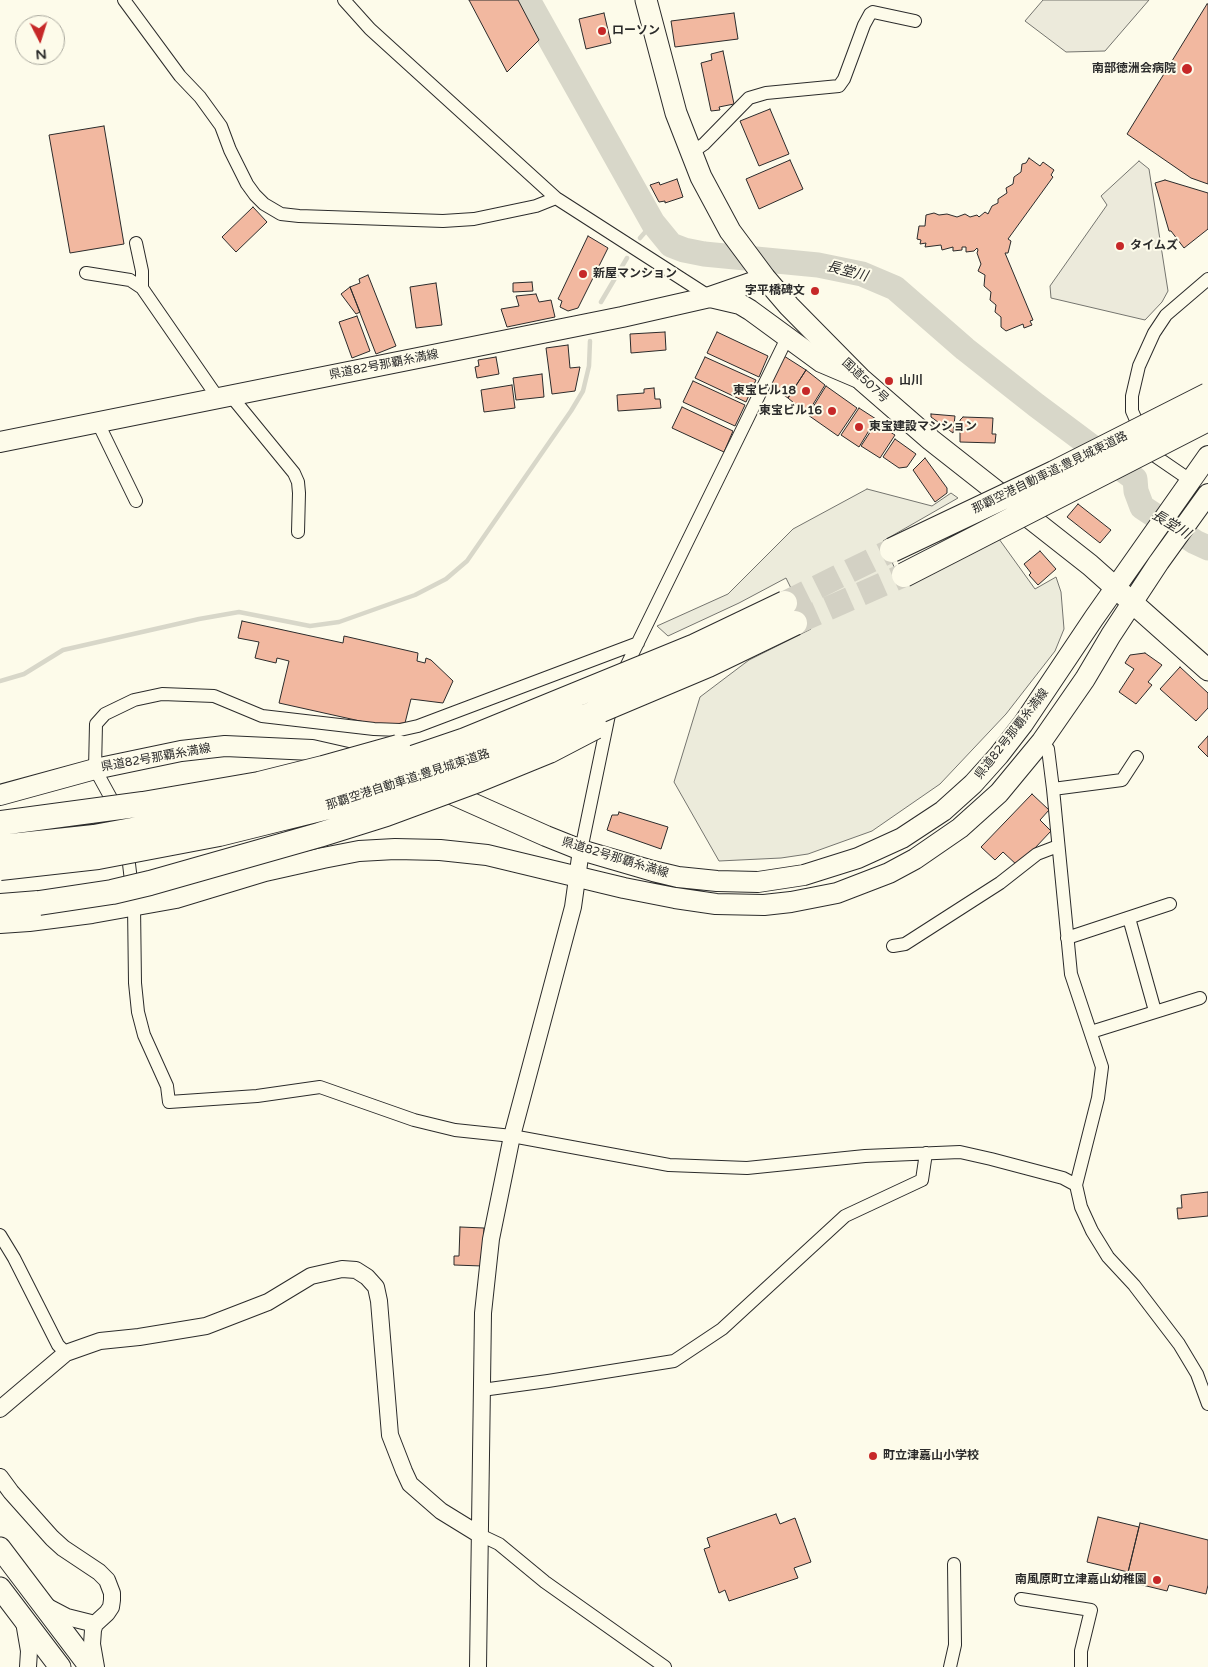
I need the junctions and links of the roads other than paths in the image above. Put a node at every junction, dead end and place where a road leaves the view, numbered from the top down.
1 (124, 0) edge
2 (344, 0) edge
3 (646, 0) edge
4 (915, 21) dead end
5 (691, 153) junction
6 (556, 198) junction
7 (136, 243) dead end
8 (86, 273) dead end
9 (764, 277) junction
10 (1208, 279) edge
11 (142, 288) junction
12 (710, 297) junction
13 (787, 338) junction
14 (862, 380) junction
15 (1208, 395) edge
16 (224, 397) junction
17 (1208, 419) edge
18 (98, 423) junction
19 (0, 442) edge
20 (1208, 456) edge
21 (1190, 480) junction
22 (136, 501) dead end
23 (1203, 501) edge
24 (298, 532) dead end
25 (892, 550) tunnel mouth
26 (904, 575) tunnel mouth
27 (1116, 587) junction
28 (1132, 602) junction
29 (790, 613) tunnel mouth
30 (638, 643) junction
31 (701, 656) junction
32 (1208, 670) edge
33 (1042, 741) junction
34 (1138, 757) dead end
35 (95, 769) junction
36 (1053, 789) junction
37 (0, 795) edge
38 (0, 823) edge
39 (1058, 846) junction
40 (0, 848) edge
41 (581, 850) junction
42 (0, 868) edge
43 (577, 876) junction
44 (1170, 904) dead end
45 (0, 906) edge
46 (134, 906) junction
47 (1129, 918) junction
48 (0, 922) edge
49 (1067, 938) junction
50 (893, 946) dead end
51 (1200, 998) dead end
52 (1155, 1011) junction
53 (1091, 1032) junction
54 (512, 1136) junction
55 (926, 1153) junction
56 (1076, 1185) junction
57 (0, 1235) edge
58 (66, 1354) junction
59 (482, 1390) junction
60 (1208, 1404) edge
61 (0, 1409) edge
62 (0, 1477) edge
63 (480, 1535) junction
64 (0, 1548) edge
65 (954, 1564) dead end
66 (0, 1588) edge
67 (1021, 1598) dead end
68 (42, 1603) junction
69 (23, 1619) junction
70 (95, 1624) junction
71 (28, 1667) edge
72 (60, 1667) edge
73 (90, 1667) edge
74 (96, 1667) edge
75 (478, 1667) edge
76 (665, 1667) edge
77 (950, 1667) edge
78 (1081, 1667) edge

1 - 6 street
2 - 6 street
3 - 5 highway, 国道507号
4 - 5 street
5 - 9 highway, 国道507号
6 - 12 street
7 - 11 street
8 - 11 street
9 - 12 main road, 県道82号那覇糸満線
9 - 14 highway, 国道507号
10 - 21 street
11 - 16 street
12 - 13 main road
12 - 16 main road, 県道82号那覇糸満線
13 - 14 main road
13 - 30 street
14 - 27 highway, 国道507号
15 - 25 highway, 那覇空港自動車道;豊見城東道路, bridge
16 - 18 main road, 県道82号那覇糸満線
16 - 24 street
17 - 26 highway, 那覇空港自動車道;豊見城東道路, bridge
18 - 19 main road, 県道82号那覇糸満線
18 - 22 street
20 - 21 main road, 県道82号那覇糸満線
21 - 27 main road, 県道82号那覇糸満線
23 - 28 main road, 県道82号那覇糸満線
27 - 28 highway, 国道507号
27 - 41 main road, 県道82号那覇糸満線
28 - 32 highway, 国道507号
28 - 33 main road, 県道82号那覇糸満線
29 - 31 highway, 那覇空港自動車道;豊見城東道路, bridge
30 - 35 street
30 - 41 street
31 - 38 highway, bridge
31 - 40 highway, 那覇空港自動車道;豊見城東道路, bridge
31 - 42 highway, 那覇空港自動車道;豊見城東道路, bridge
31 - 45 highway, bridge
33 - 36 street
33 - 43 main road, 県道82号那覇糸満線
34 - 36 street
35 - 37 main road, 県道82号那覇糸満線
35 - 41 main road, 県道82号那覇糸満線
35 - 46 street
36 - 39 street
39 - 49 street
39 - 50 street
41 - 43 street
43 - 46 main road, 県道82号那覇糸満線
43 - 54 street
44 - 47 street
46 - 48 main road, 県道82号那覇糸満線
46 - 54 street
47 - 49 street
47 - 52 street
49 - 53 street
51 - 52 street
52 - 53 street
53 - 56 street
54 - 55 street
54 - 59 street
55 - 56 street
55 - 59 street
56 - 60 street
57 - 58 street
58 - 61 street
58 - 63 street
59 - 63 street
62 - 70 street
63 - 75 street
63 - 76 street
64 - 68 highway
65 - 77 street
66 - 69 highway
67 - 78 street
68 - 70 street
68 - 73 highway
69 - 71 street
69 - 72 highway
70 - 74 street

